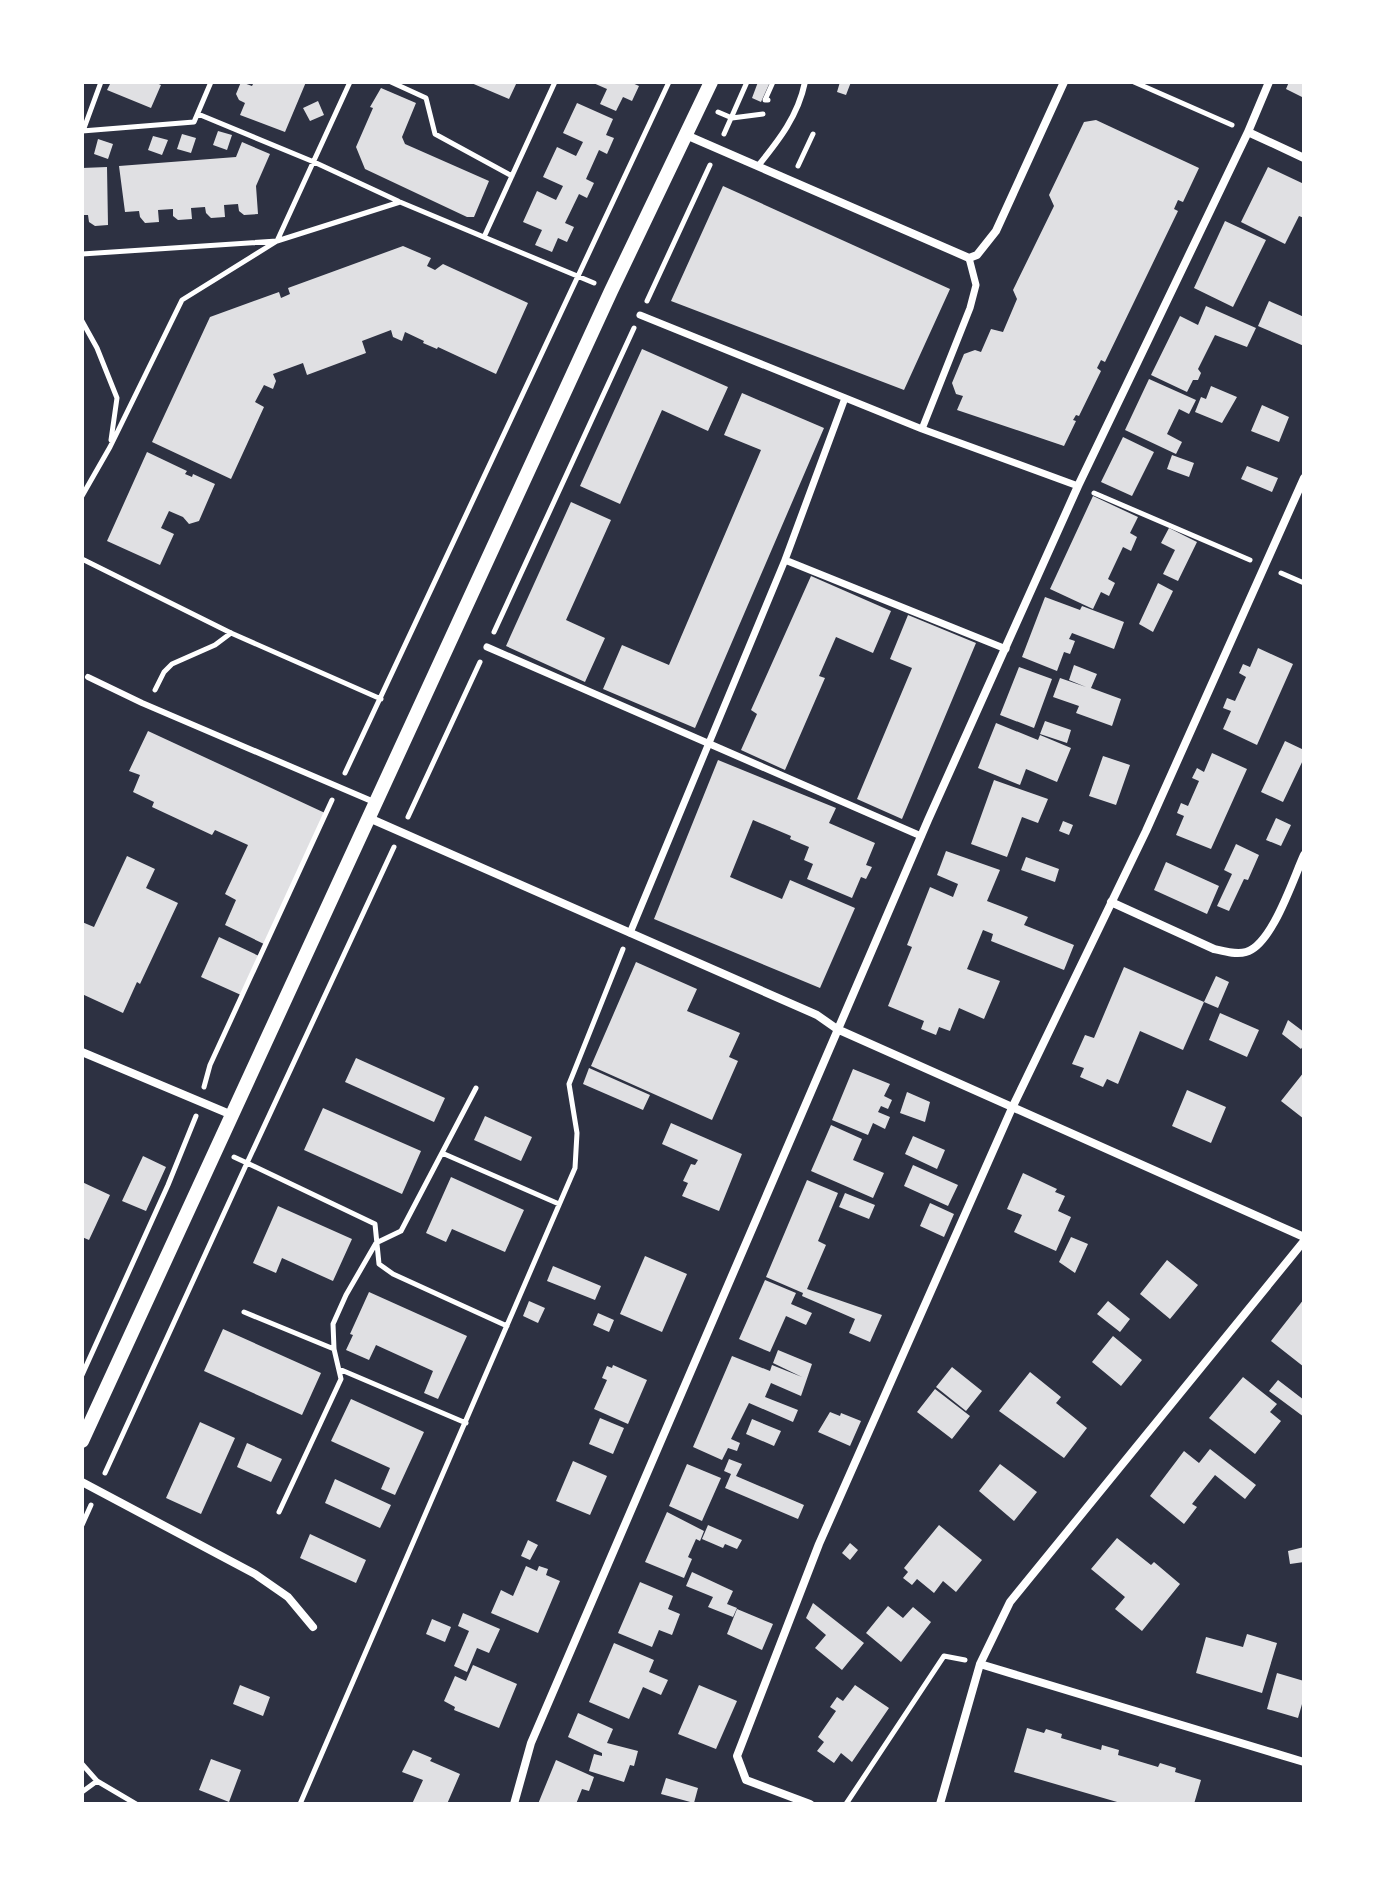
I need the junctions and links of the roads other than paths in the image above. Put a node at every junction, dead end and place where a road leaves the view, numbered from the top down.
1 (711, 82) edge
2 (805, 82) edge
3 (1064, 82) edge
4 (1269, 82) edge
5 (1248, 132) junction
6 (686, 135) junction
7 (1304, 158) edge
8 (758, 166) junction
9 (969, 258) junction
10 (640, 315) dead end
11 (845, 398) junction
12 (922, 429) junction
13 (1304, 478) edge
14 (1078, 486) junction
15 (785, 560) junction
16 (487, 647) dead end
17 (1006, 649) junction
18 (88, 677) dead end
19 (709, 744) junction
20 (376, 803) junction
21 (369, 818) junction
22 (921, 836) junction
23 (1304, 855) edge
24 (1111, 902) junction
25 (630, 933) junction
26 (837, 1029) junction
27 (82, 1052) edge
28 (1012, 1108) junction
29 (232, 1115) junction
30 (1304, 1239) edge
31 (82, 1441) edge
32 (82, 1482) edge
33 (313, 1627) dead end
34 (980, 1664) junction
35 (1304, 1762) edge
36 (514, 1804) edge
37 (810, 1804) edge
38 (940, 1804) edge

1 - 6 street
2 - 8 lane
3 - 9 street
4 - 5 street
5 - 7 street
5 - 14 street
6 - 8 street
6 - 20 street
8 - 9 street
9 - 12 street
10 - 11 street
11 - 12 street
11 - 15 street
12 - 14 street
13 - 24 street
14 - 17 street
15 - 17 street
15 - 19 street
16 - 19 street
17 - 22 street
18 - 20 lane
19 - 22 street
19 - 25 street
20 - 21 street
21 - 25 street
21 - 29 street
22 - 26 street
23 - 24 street
24 - 28 street
25 - 26 street
26 - 28 street
26 - 36 street
27 - 29 street
28 - 30 street
28 - 37 street
29 - 31 street
30 - 34 street
32 - 33 street
34 - 35 street
34 - 38 street

